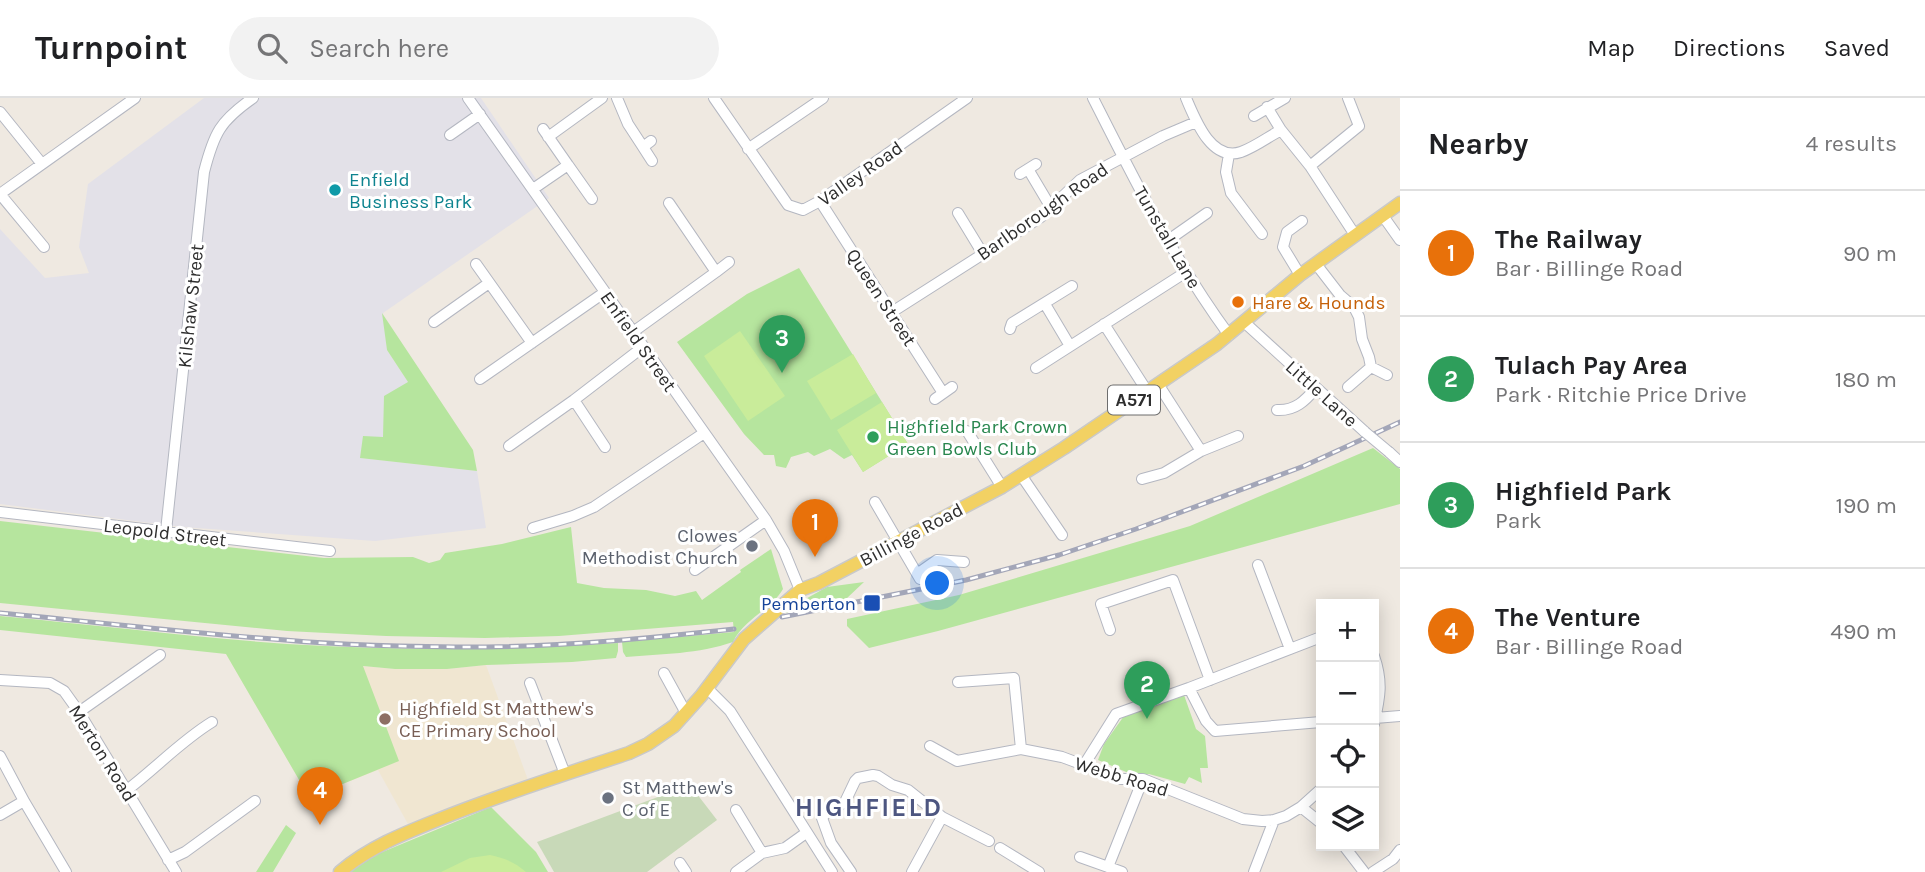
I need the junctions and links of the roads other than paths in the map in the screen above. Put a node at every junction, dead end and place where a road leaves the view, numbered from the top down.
1 (135, 98) edge
2 (253, 98) edge
3 (468, 98) edge
4 (602, 98) edge
5 (617, 98) edge
6 (714, 98) edge
7 (822, 98) edge
8 (967, 98) edge
9 (1093, 98) edge
10 (1186, 98) edge
11 (1285, 98) edge
12 (1348, 98) edge
13 (1267, 107) junction
14 (0, 112) edge
15 (480, 114) junction
16 (1254, 116) dead end
17 (1196, 122) junction
18 (1281, 130) junction
19 (450, 135) dead end
20 (748, 149) junction
21 (1229, 154) junction
22 (1123, 156) junction
23 (652, 161) dead end
24 (42, 164) junction
25 (568, 165) junction
26 (1310, 166) junction
27 (1028, 169) dead end
28 (533, 188) junction
29 (0, 194) edge
30 (592, 199) dead end
31 (820, 201) junction
32 (669, 203) dead end
33 (1400, 203) edge
34 (1050, 206) junction
35 (958, 213) dead end
36 (1207, 214) dead end
37 (1382, 216) junction
38 (1302, 221) dead end
39 (1262, 234) dead end
40 (1355, 235) junction
41 (1167, 240) junction
42 (1400, 240) edge
43 (44, 247) dead end
44 (983, 254) junction
45 (729, 262) dead end
46 (476, 264) dead end
47 (1316, 264) junction
48 (716, 272) junction
49 (1186, 272) junction
50 (1300, 275) junction
51 (489, 283) junction
52 (1072, 286) dead end
53 (604, 292) junction
54 (1045, 304) junction
55 (892, 312) junction
56 (434, 322) dead end
57 (1244, 322) junction
58 (1010, 323) dead end
59 (1104, 324) junction
60 (633, 332) junction
61 (1229, 335) junction
62 (532, 343) junction
63 (1070, 346) junction
64 (643, 347) junction
65 (1371, 367) junction
66 (1036, 368) dead end
67 (1387, 375) dead end
68 (480, 379) dead end
69 (1152, 387) junction
70 (1348, 387) dead end
71 (1316, 388) junction
72 (944, 393) dead end
73 (574, 400) junction
74 (1277, 410) dead end
75 (967, 431) dead end
76 (704, 433) junction
77 (1238, 436) dead end
78 (509, 446) dead end
79 (605, 447) dead end
80 (1201, 451) junction
81 (1400, 462) edge
82 (1021, 475) junction
83 (1145, 476) dead end
84 (1002, 487) junction
85 (875, 502) dead end
86 (0, 512) edge
87 (766, 520) junction
88 (533, 528) dead end
89 (166, 531) junction
90 (1062, 536) dead end
91 (897, 541) junction
92 (330, 551) dead end
93 (964, 562) dead end
94 (1258, 565) dead end
95 (695, 570) dead end
96 (800, 590) junction
97 (1110, 630) dead end
98 (1316, 638) edge
99 (1290, 649) junction
100 (160, 654) dead end
101 (664, 673) dead end
102 (1379, 675) edge
103 (0, 680) edge
104 (1210, 680) junction
105 (530, 682) dead end
106 (958, 682) dead end
107 (707, 688) junction
108 (1189, 688) junction
109 (1379, 699) edge
110 (79, 712) junction
111 (686, 713) junction
112 (1400, 716) edge
113 (1379, 720) edge
114 (212, 722) dead end
115 (1316, 722) edge
116 (930, 746) dead end
117 (1021, 749) junction
118 (0, 756) edge
119 (1084, 765) junction
120 (565, 774) junction
121 (1143, 779) junction
122 (127, 790) junction
123 (1316, 794) edge
124 (24, 802) junction
125 (255, 802) dead end
126 (1301, 807) junction
127 (737, 810) dead end
128 (0, 815) edge
129 (942, 817) junction
130 (1316, 819) edge
131 (1274, 821) junction
132 (806, 833) junction
133 (989, 841) dead end
134 (1000, 848) dead end
135 (1400, 850) edge
136 (1348, 851) edge
137 (762, 853) junction
138 (1080, 857) dead end
139 (169, 860) junction
140 (1108, 867) junction
141 (66, 872) edge
142 (176, 872) edge
143 (340, 872) edge
144 (736, 872) edge
145 (832, 872) edge
146 (851, 872) edge
147 (912, 872) edge
148 (1039, 872) edge
149 (1122, 872) edge
150 (1254, 872) edge
151 (1364, 872) edge
152 (1373, 872) edge

1 - 24 street
2 - 89 street, Kilshaw Street
3 - 15 street, Enfield Street
4 - 25 street
5 - 23 street
6 - 20 street, Valley Road
7 - 20 street
8 - 31 street, Valley Road
9 - 22 street, Tunstall Lane
10 - 17 street
11 - 13 street
12 - 26 street
13 - 16 street
13 - 18 street
14 - 24 street
15 - 19 street
15 - 28 street, Enfield Street
17 - 21 street
17 - 22 street, Barlborough Road
18 - 21 street
18 - 26 street
20 - 31 street, Valley Road
21 - 39 street
22 - 34 street, Barlborough Road
22 - 41 street, Tunstall Lane
24 - 29 street
25 - 28 street
25 - 30 street
26 - 40 street
27 - 34 street
28 - 53 street, Enfield Street
29 - 43 street
31 - 55 street, Queen Street
32 - 48 street
33 - 37 main road, Billinge Road / A571
34 - 44 street, Barlborough Road
35 - 44 street
36 - 41 street
37 - 40 main road, Billinge Road / A571
37 - 42 street
38 - 50 street
40 - 47 main road, Billinge Road / A571
41 - 49 street, Tunstall Lane
44 - 55 street, Barlborough Road
45 - 48 street
46 - 51 street
47 - 50 main road, Billinge Road / A571
47 - 65 street
48 - 60 street
49 - 59 street
49 - 61 street, Tunstall Lane
50 - 57 main road, Billinge Road / A571
51 - 56 street
51 - 62 street
52 - 54 street
53 - 60 street, Enfield Street
53 - 62 street
54 - 58 street
54 - 63 street
55 - 72 street, Queen Street
57 - 61 main road, Billinge Road / A571
57 - 71 street, Little Lane
59 - 63 street
59 - 69 street
60 - 64 street, Enfield Street
61 - 69 main road, Billinge Road / A571
62 - 68 street
63 - 66 street
64 - 73 street
64 - 76 street, Enfield Street
65 - 67 street
65 - 70 street
69 - 80 street
69 - 82 main road, Billinge Road / A571
71 - 74 street
71 - 81 street, Little Lane, bridge
73 - 78 street
73 - 79 street
75 - 84 street
76 - 87 street, Enfield Street
76 - 88 street
77 - 80 street
80 - 83 street
82 - 84 main road, Billinge Road / A571
82 - 90 street
84 - 91 main road, Billinge Road / A571
85 - 91 street
86 - 89 street, Leopold Street
87 - 95 street
87 - 96 street, Enfield Street
89 - 92 street, Leopold Street
91 - 93 street
91 - 96 main road, Billinge Road / A571
94 - 99 street
96 - 107 main road, Billinge Road / A571
97 - 104 street
98 - 99 street
99 - 104 street
100 - 110 street
101 - 111 street
102 - 109 street
103 - 110 street, Merton Road
104 - 108 street
105 - 120 street
106 - 117 street
107 - 111 main road, Billinge Road / A571
107 - 132 street
108 - 115 street
108 - 119 street
110 - 122 street, Merton Road
111 - 120 main road, Billinge Road / A571
112 - 113 street
114 - 122 street
116 - 117 street, Webb Road
117 - 119 street, Webb Road
118 - 124 street
119 - 121 street, Webb Road
120 - 143 main road, Billinge Road / A571
121 - 131 street, Webb Road
121 - 140 street
122 - 139 street, Merton Road
123 - 126 street
124 - 128 street
124 - 141 street
125 - 139 street
126 - 130 street
126 - 131 street
127 - 137 street
129 - 133 street
129 - 146 street
129 - 147 street
131 - 150 street
132 - 137 street
132 - 145 street
134 - 148 street
135 - 152 street
136 - 151 street
137 - 144 street
138 - 140 street
139 - 142 street, Merton Road
140 - 149 street

